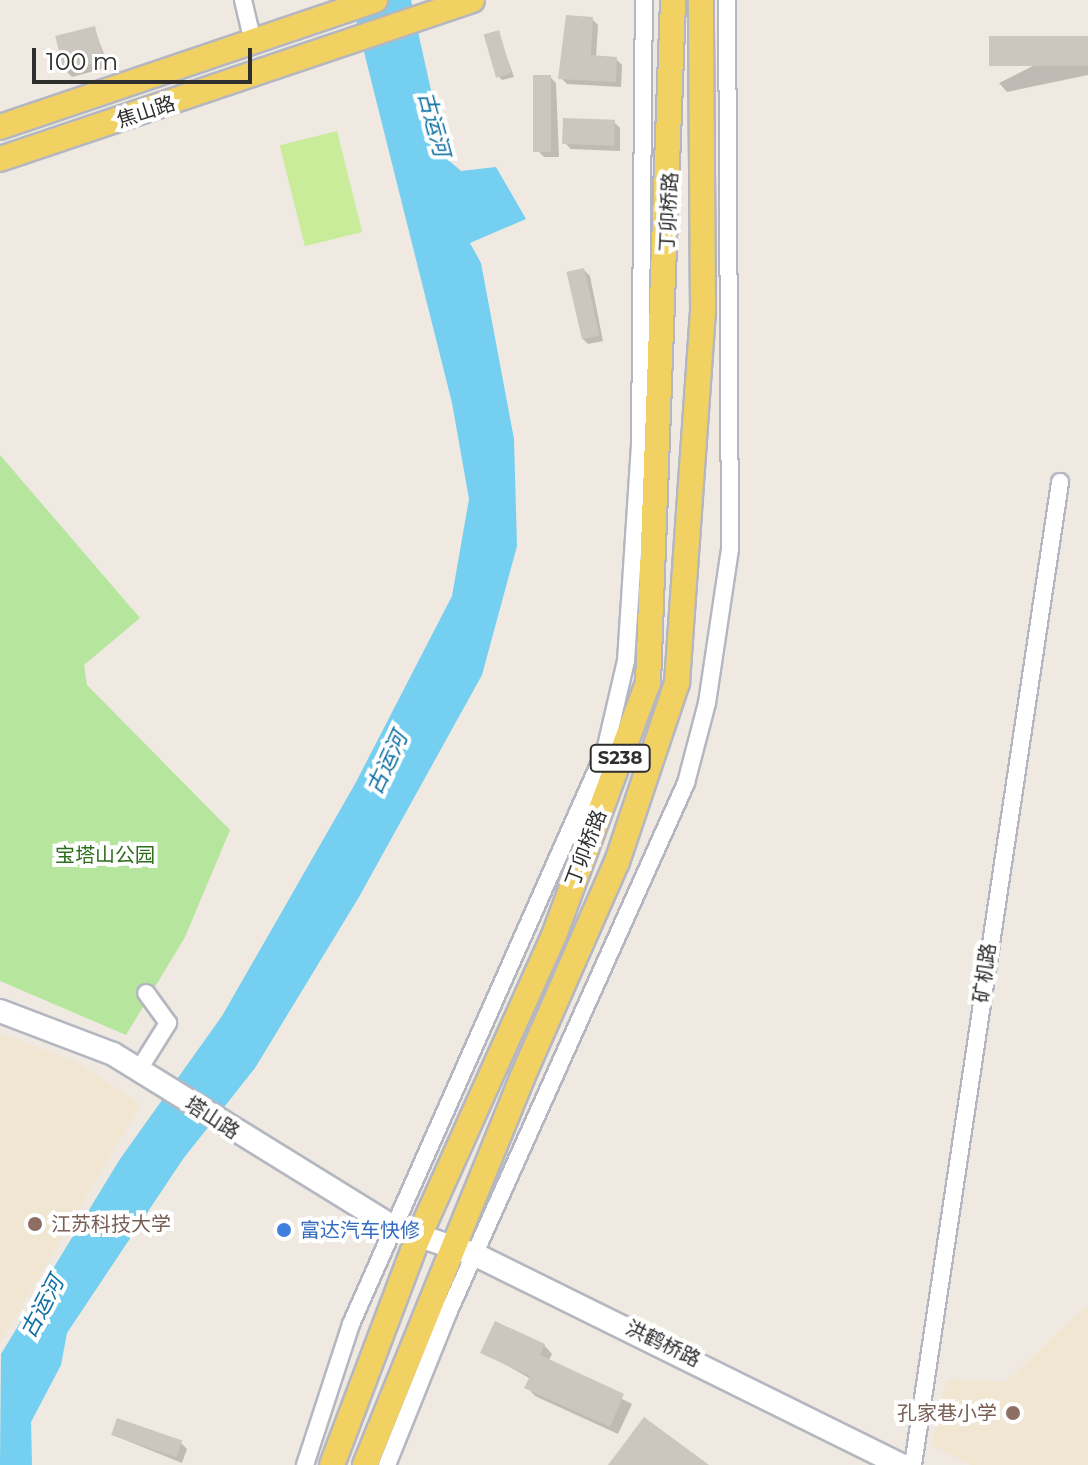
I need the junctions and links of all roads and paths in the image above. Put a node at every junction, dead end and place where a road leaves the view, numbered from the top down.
1 (243, 0) edge
2 (375, 0) edge
3 (644, 0) edge
4 (673, 0) edge
5 (701, 0) edge
6 (727, 0) edge
7 (464, 3) edge
8 (253, 42) junction
9 (0, 127) edge
10 (0, 159) edge
11 (1060, 482) dead end
12 (146, 993) dead end
13 (0, 1011) edge
14 (138, 1071) junction
15 (393, 1227) junction
16 (418, 1238) junction
17 (451, 1249) junction
18 (476, 1255) junction
19 (305, 1465) edge
20 (332, 1465) edge
21 (365, 1465) edge
22 (387, 1465) edge
23 (901, 1465) edge
24 (913, 1465) edge

1 - 8 street
2 - 8 main road, 焦山路
3 - 15 street
4 - 16 main road, 丁卯桥路 / S238
5 - 17 main road, 丁卯桥路 / S238
6 - 18 street
7 - 10 main road, 焦山路
8 - 9 main road, 焦山路
11 - 24 street, 矿机路
12 - 14 street
13 - 14 street, 塔山路
14 - 15 street, 塔山路
15 - 16 street, 塔山路
15 - 19 street
16 - 17 street, 洪鹤桥路
16 - 20 main road, 丁卯桥路 / S238
17 - 18 street, 洪鹤桥路
17 - 21 main road, 丁卯桥路 / S238
18 - 22 street
18 - 23 street, 洪鹤桥路

